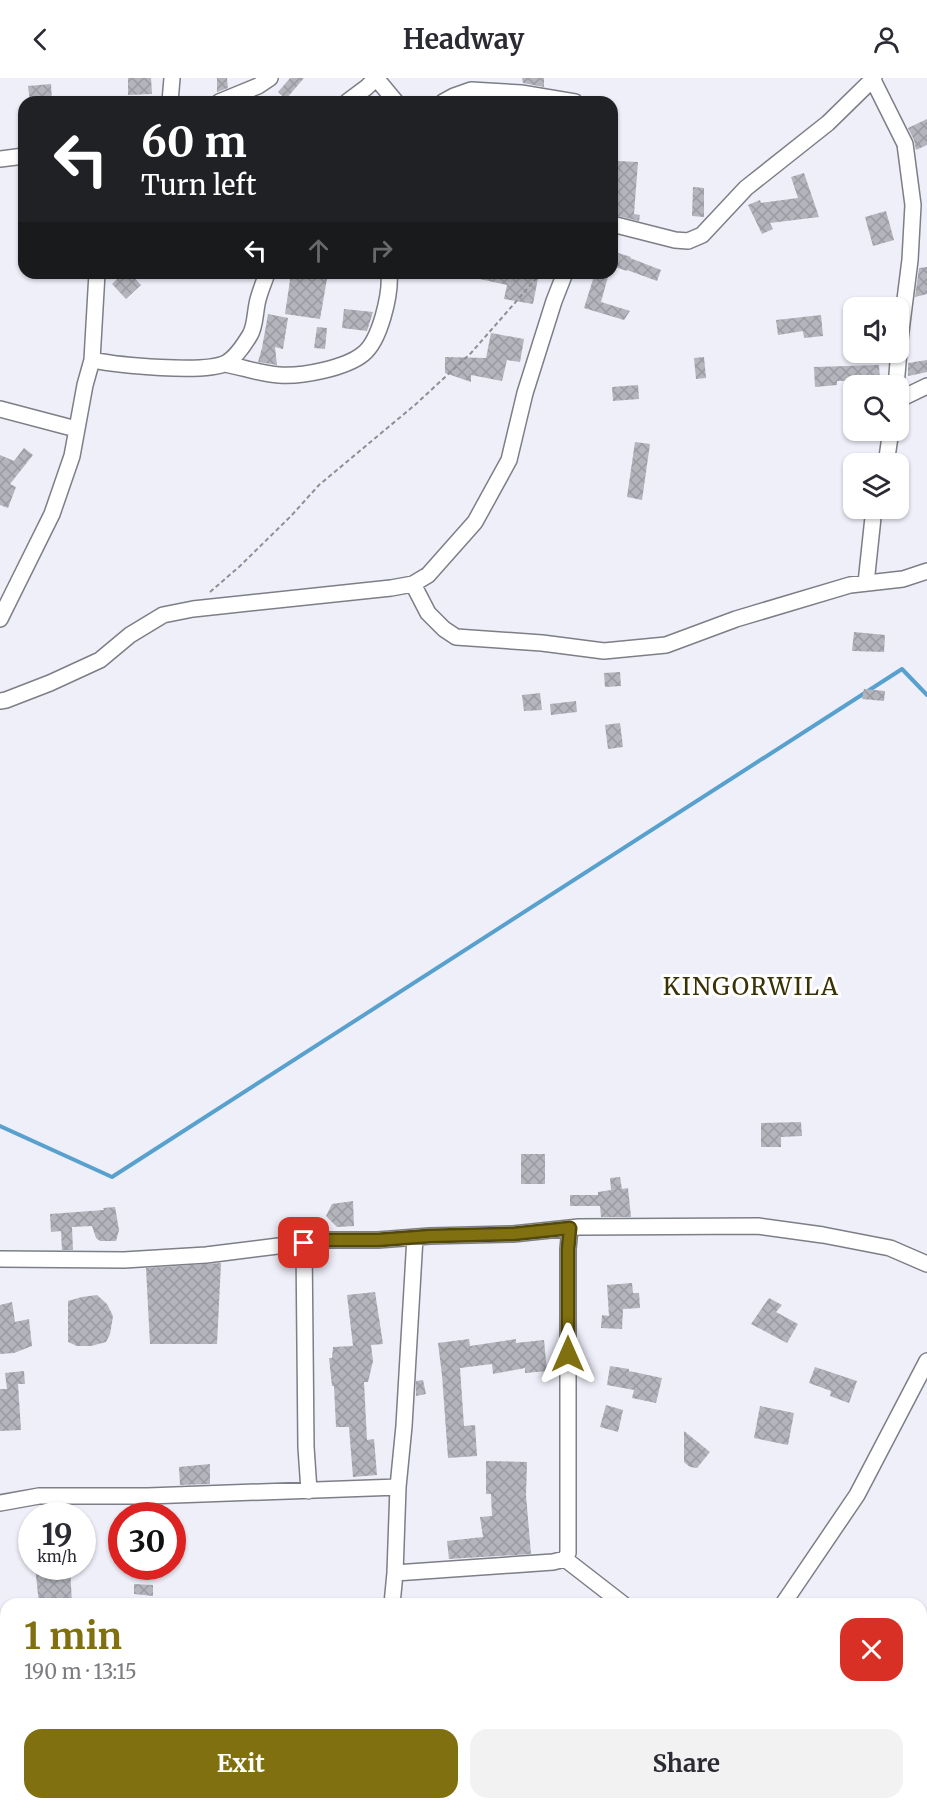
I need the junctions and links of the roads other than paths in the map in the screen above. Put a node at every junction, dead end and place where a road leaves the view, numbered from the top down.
1 (172, 78) edge
2 (270, 78) edge
3 (376, 78) edge
4 (873, 79) edge
5 (170, 96) edge
6 (234, 96) edge
7 (355, 96) edge
8 (391, 96) edge
9 (454, 96) edge
10 (539, 96) edge
11 (18, 157) edge
12 (0, 159) edge
13 (618, 226) edge
14 (97, 279) edge
15 (265, 279) edge
16 (390, 279) edge
17 (563, 279) edge
18 (92, 360) junction
19 (225, 364) junction
20 (897, 375) edge
21 (927, 386) edge
22 (909, 395) edge
23 (0, 409) edge
24 (76, 429) junction
25 (873, 519) edge
26 (927, 571) edge
27 (866, 583) junction
28 (413, 584) junction
29 (0, 619) edge
30 (0, 701) edge
31 (570, 1228) junction
32 (415, 1237) junction
33 (304, 1243) junction
34 (0, 1259) edge
35 (927, 1264) edge
36 (927, 1361) edge
37 (398, 1487) junction
38 (309, 1491) junction
39 (0, 1503) edge
40 (565, 1559) junction
41 (395, 1573) junction
42 (393, 1598) edge
43 (615, 1598) edge
44 (787, 1598) edge

1 - 5 street
2 - 6 street
3 - 7 street
3 - 8 street
4 - 13 street
4 - 20 street
9 - 10 street
11 - 12 street
14 - 18 street
15 - 19 street
16 - 19 street
17 - 28 street
18 - 19 street
18 - 24 street
21 - 22 street
23 - 24 street
24 - 29 street
25 - 27 street
26 - 27 street
27 - 28 street
28 - 30 street
31 - 32 street
31 - 35 street
31 - 40 street
32 - 33 street
32 - 37 street
33 - 34 street
33 - 38 street
36 - 44 street
37 - 38 street
37 - 41 street
38 - 39 street
40 - 41 street
40 - 43 street
41 - 42 street

